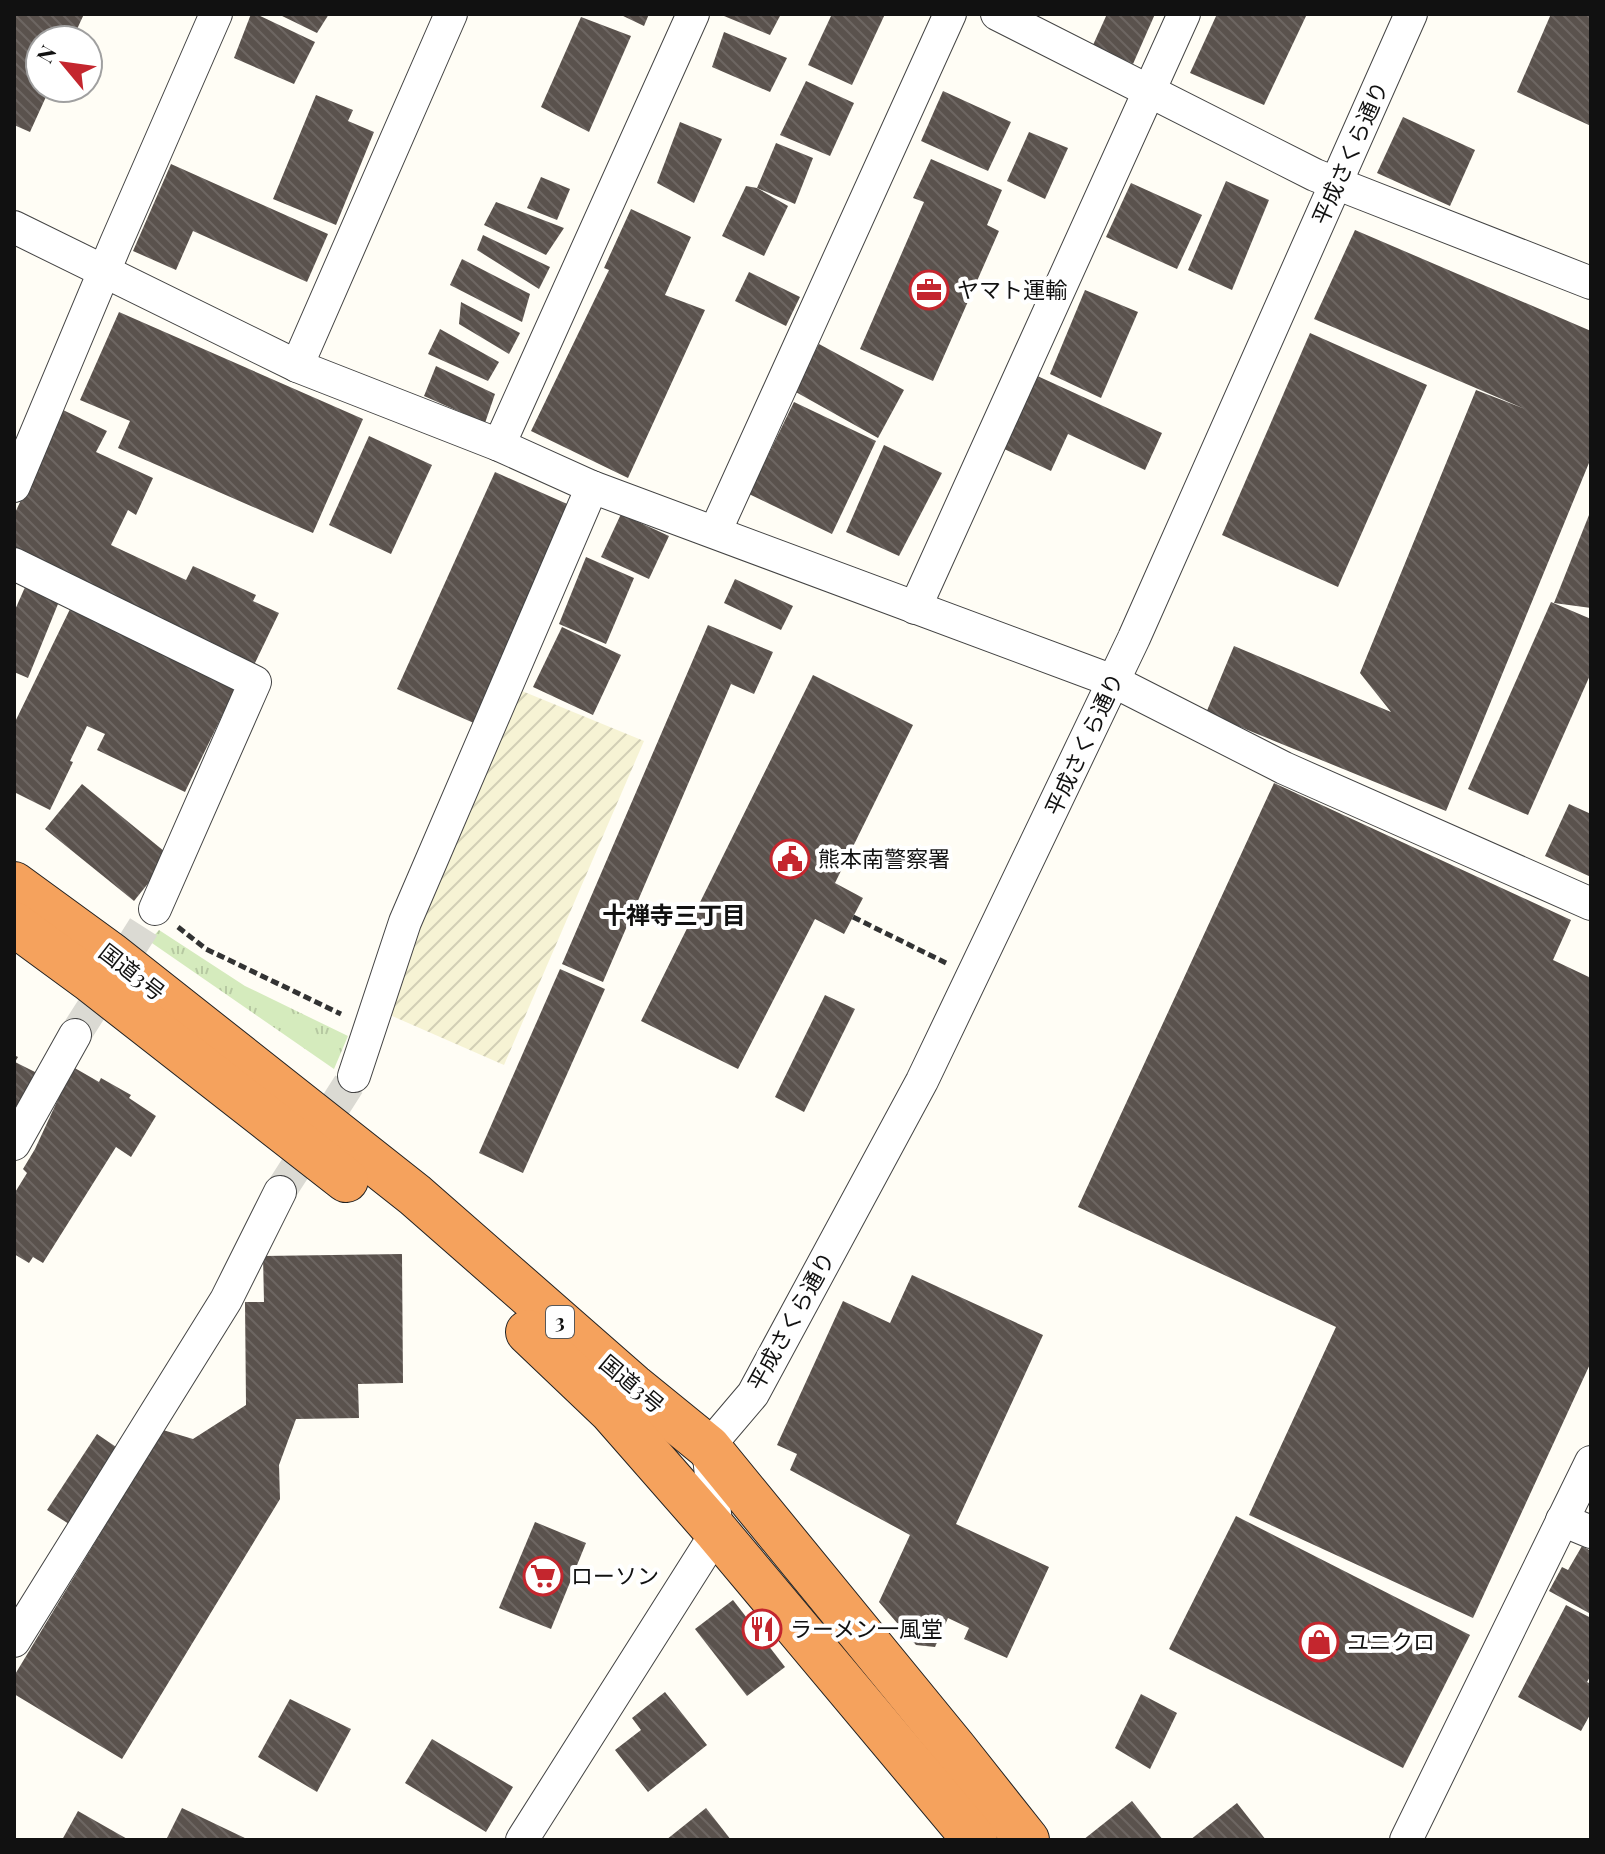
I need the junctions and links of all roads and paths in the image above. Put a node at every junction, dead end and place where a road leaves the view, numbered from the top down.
1 (216, 14) edge
2 (451, 14) edge
3 (693, 14) edge
4 (950, 14) edge
5 (997, 14) edge
6 (1184, 14) edge
7 (1411, 14) edge
8 (1148, 92) junction
9 (1337, 183) junction
10 (14, 227) edge
11 (104, 272) junction
12 (1591, 283) edge
13 (297, 366) junction
14 (499, 445) junction
15 (14, 486) edge
16 (592, 487) junction
17 (715, 532) junction
18 (14, 564) edge
19 (915, 608) junction
20 (1113, 681) junction
21 (14, 884) edge
22 (1591, 904) edge
23 (155, 909) joint
24 (853, 917) dead end
25 (14, 924) edge
26 (954, 967) dead end
27 (370, 1028) junction
28 (75, 1035) tunnel mouth
29 (354, 1076) tunnel mouth
30 (14, 1144) edge
31 (280, 1192) tunnel mouth
32 (708, 1447) junction
33 (1591, 1462) edge
34 (1576, 1526) edge
35 (717, 1532) junction
36 (14, 1641) edge
37 (522, 1840) edge
38 (975, 1840) edge
39 (1027, 1840) edge
40 (1406, 1840) edge

1 - 11 street
2 - 13 street
3 - 14 street
4 - 17 street
5 - 8 street
6 - 8 street
7 - 9 street, 平成さくら通り
8 - 9 street
8 - 19 street
9 - 12 street
9 - 20 street, 平成さくら通り
10 - 11 street
11 - 13 street
11 - 15 street
13 - 14 street
14 - 16 street
16 - 17 street
16 - 27 street
17 - 19 street
18 - 23 street
19 - 20 street
20 - 22 street
20 - 32 street, 平成さくら通り
21 - 32 highway, 国道3号 / 3
23 - 27 path
24 - 26 path
25 - 35 highway, 国道3号 / 3
27 - 29 street
28 - 30 street
31 - 36 street
32 - 35 street
32 - 39 highway, 国道3号 / 3
33 - 34 street
34 - 40 street
35 - 37 street
35 - 38 highway, 国道3号 / 3

